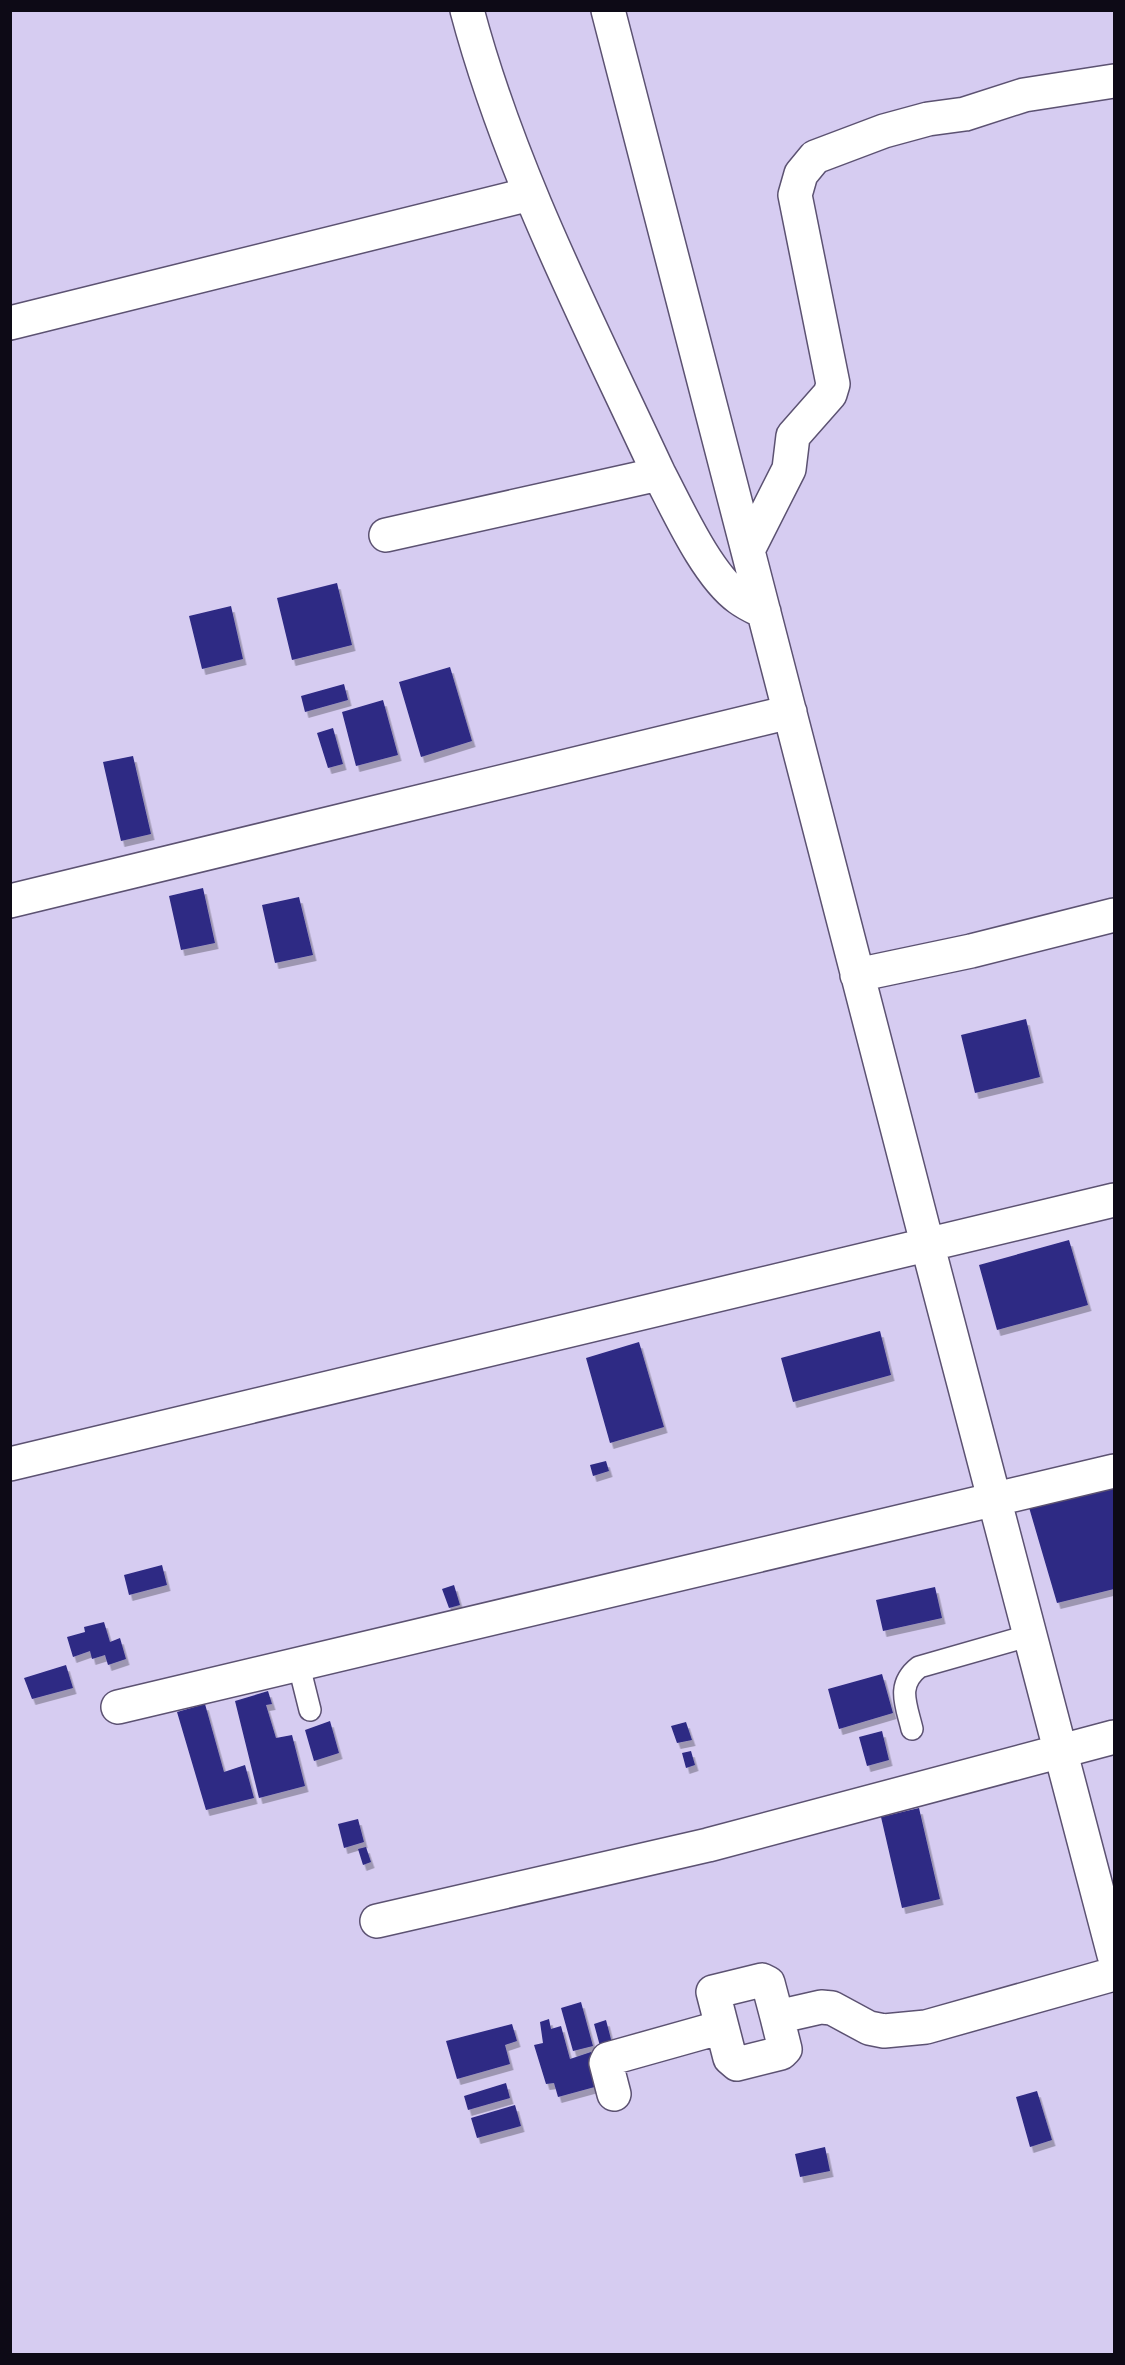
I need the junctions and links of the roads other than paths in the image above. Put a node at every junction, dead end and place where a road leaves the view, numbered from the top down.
1 (467, 10) edge
2 (608, 10) edge
3 (1114, 81) edge
4 (530, 194) junction
5 (10, 323) edge
6 (659, 474) junction
7 (386, 535) dead end
8 (748, 550) junction
9 (764, 612) junction
10 (790, 712) junction
11 (10, 901) edge
12 (1114, 915) edge
13 (857, 975) junction
14 (1114, 1200) edge
15 (927, 1243) junction
16 (10, 1464) edge
17 (1114, 1472) edge
18 (996, 1501) junction
19 (1031, 1635) junction
20 (299, 1666) junction
21 (118, 1707) dead end
22 (310, 1710) dead end
23 (912, 1729) dead end
24 (1114, 1737) edge
25 (1062, 1750) junction
26 (377, 1921) dead end
27 (1114, 1955) edge
28 (1114, 1974) edge
29 (777, 2017) junction
30 (722, 2027) junction
31 (614, 2094) dead end

1 - 4 street
2 - 8 street
3 - 8 street
4 - 5 street
4 - 6 street
6 - 7 street
6 - 9 street
8 - 9 street
9 - 10 street
10 - 11 street
10 - 13 street
12 - 13 street
13 - 15 street
14 - 15 street
15 - 16 street
15 - 18 street
17 - 18 street
18 - 19 street
18 - 20 street
19 - 23 lane
19 - 25 street
20 - 21 street
20 - 22 lane
24 - 25 street
25 - 26 street
25 - 27 street
28 - 29 street
29 - 30 street
29 - 30 street
30 - 31 street

